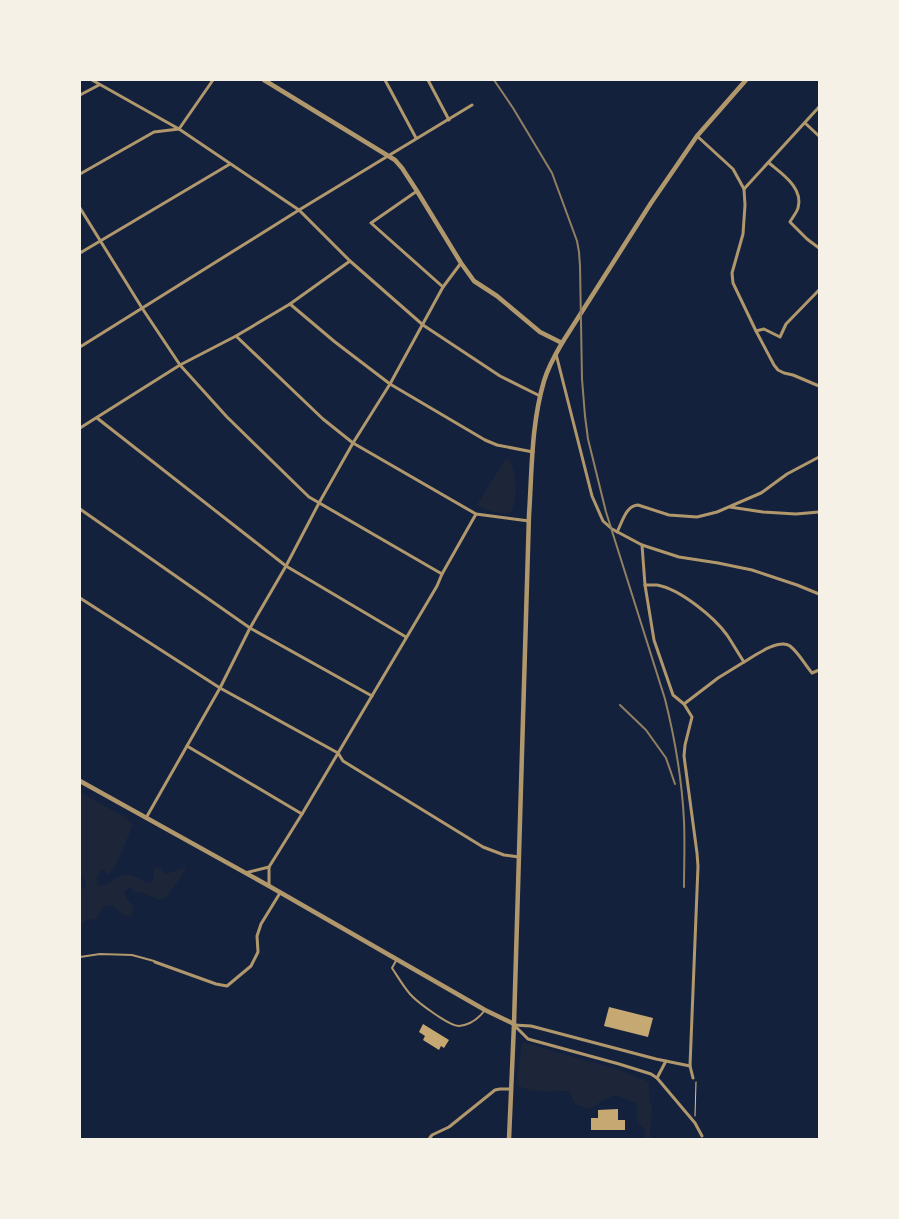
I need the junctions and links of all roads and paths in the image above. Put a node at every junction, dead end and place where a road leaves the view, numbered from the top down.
1 (92, 80) edge
2 (213, 80) edge
3 (264, 80) edge
4 (385, 80) edge
5 (428, 80) edge
6 (746, 80) edge
7 (100, 85) junction
8 (80, 95) edge
9 (472, 105) dead end
10 (819, 107) edge
11 (449, 120) junction
12 (805, 123) junction
13 (179, 130) junction
14 (697, 136) junction
15 (819, 136) edge
16 (416, 138) junction
17 (388, 155) junction
18 (769, 163) junction
19 (230, 164) junction
20 (80, 174) edge
21 (744, 189) junction
22 (417, 191) junction
23 (80, 208) edge
24 (299, 210) junction
25 (100, 241) junction
26 (819, 248) edge
27 (80, 253) edge
28 (350, 261) junction
29 (461, 263) junction
30 (443, 287) junction
31 (819, 290) edge
32 (290, 304) junction
33 (142, 308) junction
34 (423, 325) junction
35 (756, 331) junction
36 (236, 336) junction
37 (562, 343) junction
38 (80, 347) edge
39 (556, 354) junction
40 (180, 365) junction
41 (390, 384) junction
42 (819, 386) edge
43 (540, 396) junction
44 (97, 418) junction
45 (80, 428) edge
46 (353, 443) junction
47 (533, 452) junction
48 (819, 457) edge
49 (319, 502) junction
50 (728, 506) junction
51 (80, 509) edge
52 (819, 512) edge
53 (476, 514) junction
54 (529, 521) junction
55 (617, 532) junction
56 (642, 545) junction
57 (286, 566) junction
58 (442, 574) junction
59 (645, 586) junction
60 (819, 594) edge
61 (80, 598) edge
62 (250, 628) junction
63 (406, 637) junction
64 (744, 662) junction
65 (819, 670) edge
66 (220, 688) junction
67 (372, 696) junction
68 (684, 704) junction
69 (187, 746) junction
70 (338, 753) junction
71 (80, 781) edge
72 (302, 814) junction
73 (146, 818) junction
74 (519, 857) junction
75 (269, 867) junction
76 (244, 873) junction
77 (269, 886) junction
78 (280, 893) junction
79 (80, 957) edge
80 (397, 959) junction
81 (155, 962) joint
82 (485, 1010) junction
83 (514, 1024) junction
84 (666, 1062) junction
85 (690, 1066) junction
86 (657, 1078) junction
87 (693, 1078) joint
88 (512, 1089) junction
89 (695, 1122) junction
90 (702, 1136) dead end
91 (429, 1139) edge
92 (509, 1139) edge

1 - 7 street
2 - 13 street
3 - 17 street
4 - 16 street
5 - 11 street
6 - 14 street
7 - 8 street
7 - 13 street
9 - 11 street
10 - 12 street
11 - 16 street
12 - 15 street
12 - 18 street
13 - 19 street
13 - 20 street
14 - 21 street
14 - 37 street
16 - 17 street
17 - 22 street
17 - 24 street
18 - 21 street
18 - 26 street
19 - 24 street
19 - 25 street
21 - 35 street
22 - 29 street
22 - 30 street
23 - 25 street
24 - 28 street
24 - 33 street
25 - 27 street
25 - 33 street
28 - 32 street
28 - 34 street
29 - 30 street
29 - 37 street
30 - 34 street
31 - 35 street
32 - 36 street
32 - 41 street
33 - 38 street
33 - 40 street
34 - 41 street
34 - 43 street
35 - 42 street
36 - 40 street
36 - 46 street
37 - 39 street
39 - 43 street
39 - 55 street
40 - 44 street
40 - 49 street
41 - 46 street
41 - 47 street
43 - 47 street
44 - 45 street
44 - 57 street
46 - 49 street
46 - 53 street
47 - 54 street
48 - 50 street
49 - 57 street
49 - 58 street
50 - 52 street
50 - 55 street
51 - 62 street
53 - 54 street
53 - 58 street
54 - 74 street
55 - 56 street
56 - 59 street
56 - 60 street
57 - 62 street
57 - 63 street
58 - 63 street
59 - 64 street
59 - 68 street
61 - 66 street
62 - 66 street
62 - 67 street
63 - 67 street
64 - 65 street
64 - 68 street
66 - 69 street
66 - 70 street
67 - 70 street
68 - 85 street
69 - 72 street
69 - 73 street
70 - 72 street
70 - 74 street
71 - 73 street
72 - 75 street
73 - 76 street
74 - 83 street
75 - 76 street
75 - 77 street
76 - 77 street
77 - 78 street
78 - 80 street
78 - 81 street
79 - 81 lane
80 - 82 street
80 - 82 lane
82 - 83 street
83 - 84 street
83 - 86 street
83 - 88 street
84 - 85 street
84 - 86 street
85 - 87 street
86 - 89 street
87 - 89 path
88 - 91 street
88 - 92 street
89 - 90 street

